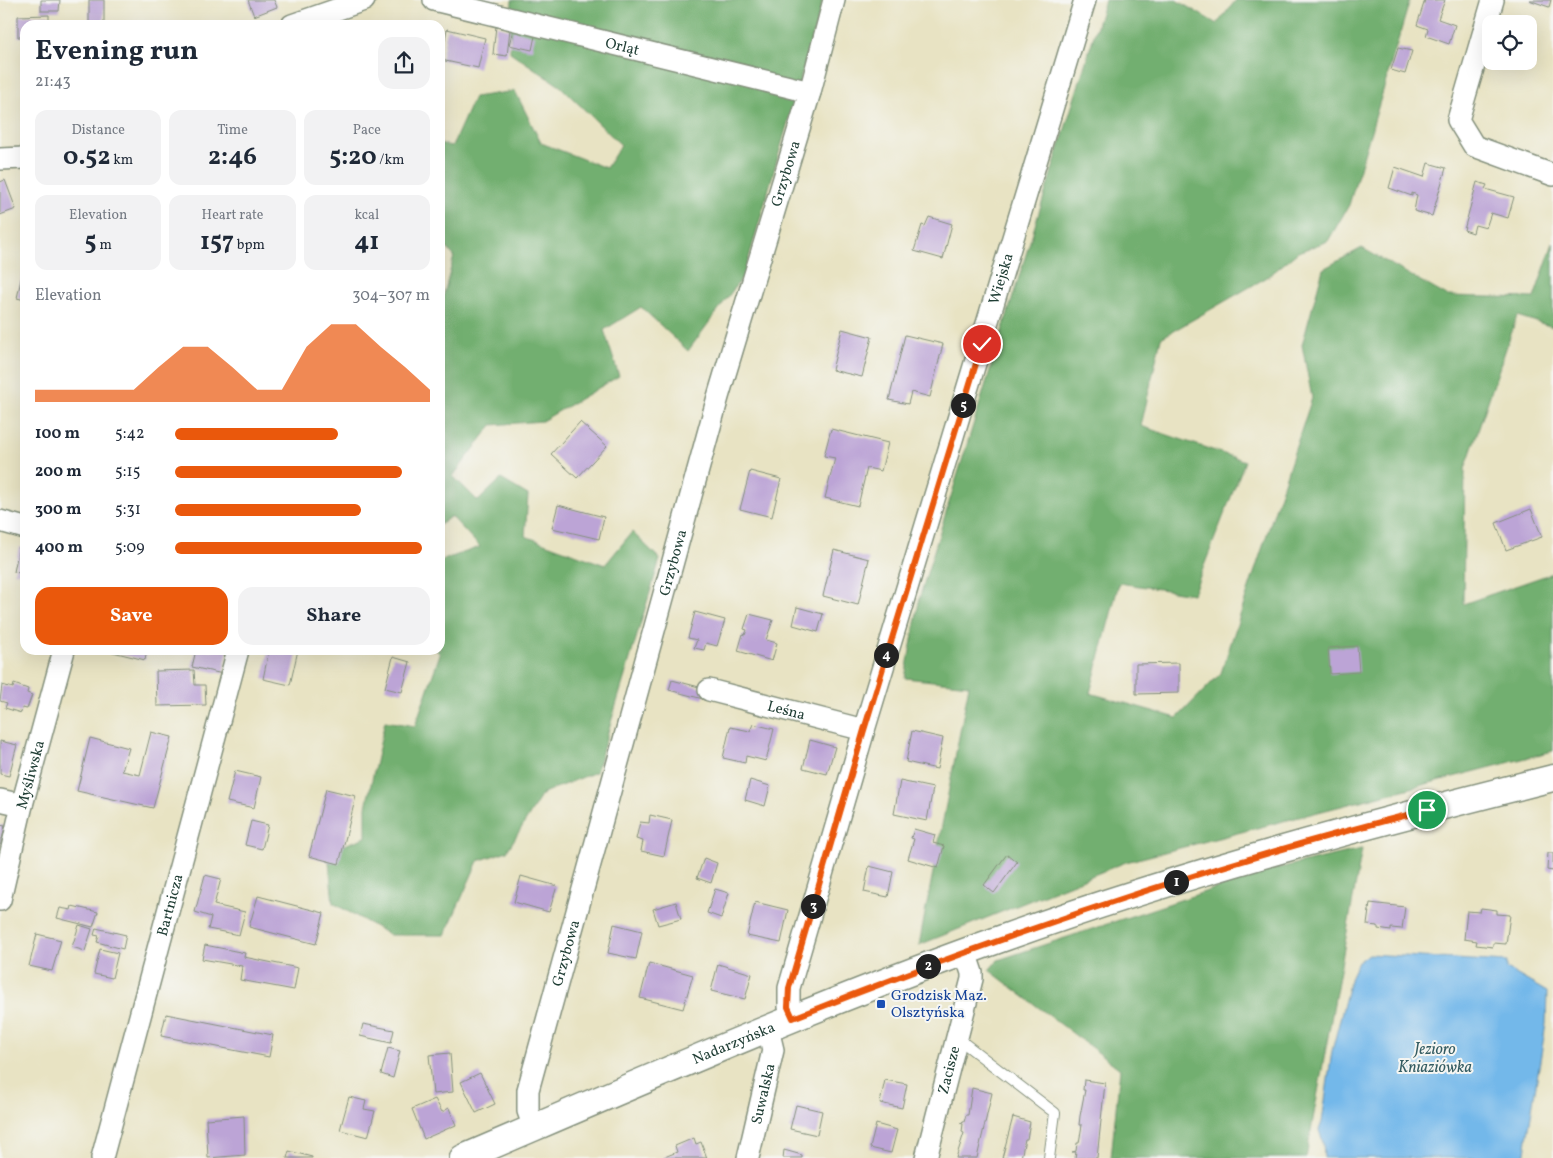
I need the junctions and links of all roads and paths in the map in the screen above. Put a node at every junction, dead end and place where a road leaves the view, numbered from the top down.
1 (364, 0) edge
2 (434, 0) edge
3 (834, 0) edge
4 (1085, 0) edge
5 (1492, 0) edge
6 (306, 20) edge
7 (810, 92) junction
8 (20, 158) edge
9 (0, 159) edge
10 (1553, 175) edge
11 (0, 521) edge
12 (20, 527) edge
13 (63, 655) edge
14 (237, 655) edge
15 (709, 690) dead end
16 (864, 730) junction
17 (1553, 778) edge
18 (0, 800) edge
19 (22, 805) junction
20 (0, 900) edge
21 (965, 952) junction
22 (793, 1018) junction
23 (768, 1029) junction
24 (956, 1036) junction
25 (534, 1128) junction
26 (102, 1158) edge
27 (463, 1158) edge
28 (748, 1158) edge
29 (926, 1158) edge
30 (1049, 1158) edge

1 - 6 street
2 - 7 street, Orląt
3 - 7 street, Grzybowa
4 - 16 street, Wiejska
5 - 10 street
7 - 25 street, Grzybowa
8 - 9 street
11 - 12 street
13 - 19 street, Myśliwska
14 - 26 street, Bartnicza
15 - 16 street, Leśna
16 - 22 street, Wiejska
17 - 21 street, Nadarzyńska
18 - 19 street
19 - 20 street, Myśliwska
21 - 22 street, Nadarzyńska
21 - 24 street, Zacisze
22 - 23 street, Nadarzyńska
23 - 25 street, Nadarzyńska
23 - 28 street, Suwalska
24 - 29 street, Zacisze
24 - 30 lane
25 - 27 street, Nadarzyńska

